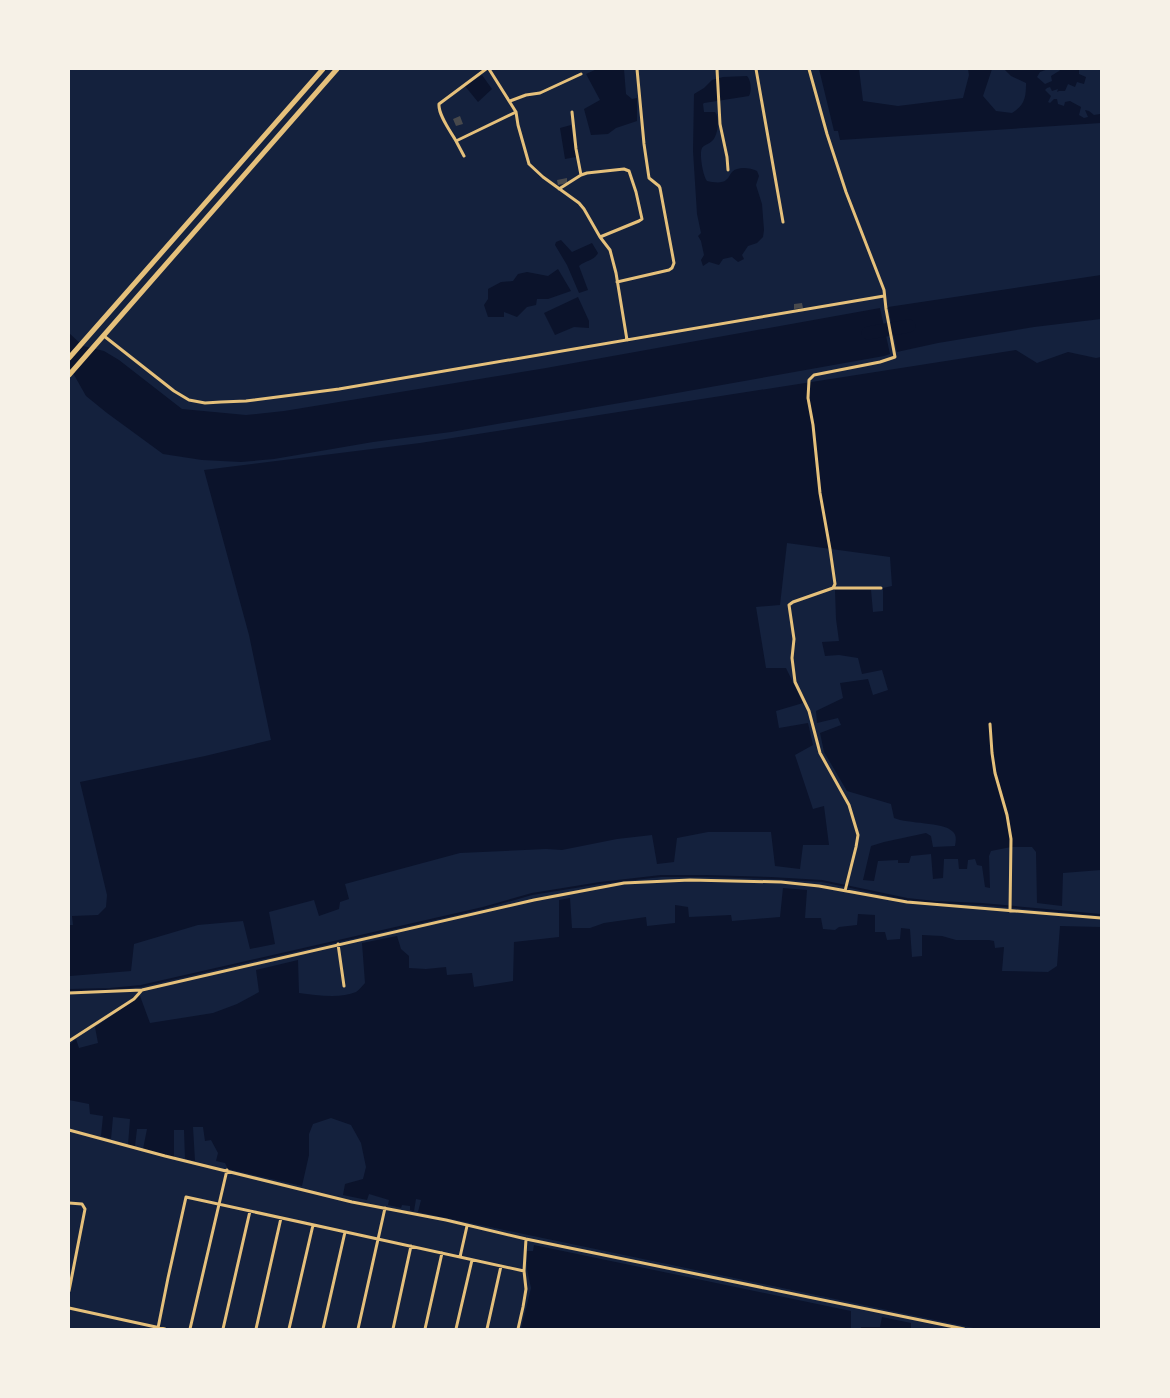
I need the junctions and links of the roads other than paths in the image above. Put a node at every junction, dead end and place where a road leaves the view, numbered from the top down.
1 (323, 69) edge
2 (337, 69) edge
3 (486, 69) edge
4 (489, 69) edge
5 (637, 69) edge
6 (717, 69) edge
7 (756, 69) edge
8 (809, 69) edge
9 (581, 74) dead end
10 (510, 101) junction
11 (516, 112) junction
12 (572, 112) dead end
13 (456, 141) junction
14 (464, 156) dead end
15 (728, 170) dead end
16 (581, 175) junction
17 (560, 188) junction
18 (783, 222) dead end
19 (600, 237) junction
20 (617, 282) junction
21 (884, 296) junction
22 (104, 336) junction
23 (627, 340) junction
24 (69, 358) edge
25 (69, 375) edge
26 (833, 588) junction
27 (881, 588) dead end
28 (990, 724) dead end
29 (845, 891) junction
30 (1010, 911) junction
31 (1101, 918) edge
32 (338, 944) junction
33 (344, 986) dead end
34 (142, 990) junction
35 (69, 993) edge
36 (69, 1041) edge
37 (69, 1130) edge
38 (227, 1170) junction
39 (69, 1202) edge
40 (219, 1204) junction
41 (385, 1208) junction
42 (250, 1211) junction
43 (281, 1218) junction
44 (313, 1225) junction
45 (467, 1226) junction
46 (344, 1232) junction
47 (378, 1239) junction
48 (526, 1240) junction
49 (411, 1246) junction
50 (442, 1253) junction
51 (460, 1257) junction
52 (472, 1260) junction
53 (502, 1266) junction
54 (524, 1271) junction
55 (69, 1291) edge
56 (69, 1308) edge
57 (158, 1328) junction
58 (165, 1329) edge
59 (190, 1329) edge
60 (223, 1329) edge
61 (256, 1329) edge
62 (289, 1329) edge
63 (323, 1329) edge
64 (358, 1329) edge
65 (393, 1329) edge
66 (425, 1329) edge
67 (456, 1329) edge
68 (487, 1329) edge
69 (518, 1329) edge
70 (964, 1329) edge

1 - 24 highway
2 - 22 highway
3 - 13 street
4 - 10 street
5 - 20 street
6 - 15 street
7 - 18 street
8 - 21 street
9 - 10 street
10 - 11 street
11 - 13 street
11 - 17 street
12 - 16 street
13 - 14 street
16 - 17 street
16 - 19 street
17 - 19 street
19 - 20 street
20 - 23 street
21 - 23 street
21 - 26 street
22 - 23 street
22 - 25 highway
26 - 27 street
26 - 29 street
28 - 30 street
29 - 30 street
29 - 32 street
30 - 31 street
32 - 33 street
32 - 34 street
34 - 35 street
34 - 36 street
37 - 38 street
38 - 40 street
38 - 41 street
39 - 55 street
40 - 42 street
40 - 57 street
40 - 59 street
41 - 45 street
41 - 47 street
42 - 43 street
42 - 60 street
43 - 44 street
43 - 61 street
44 - 46 street
44 - 62 street
45 - 48 street
45 - 51 street
46 - 47 street
46 - 63 street
47 - 49 street
47 - 64 street
48 - 54 street
48 - 70 street
49 - 50 street
49 - 65 street
50 - 51 street
50 - 66 street
51 - 52 street
52 - 53 street
52 - 67 street
53 - 54 street
53 - 68 street
54 - 69 street
56 - 57 street
57 - 58 street

